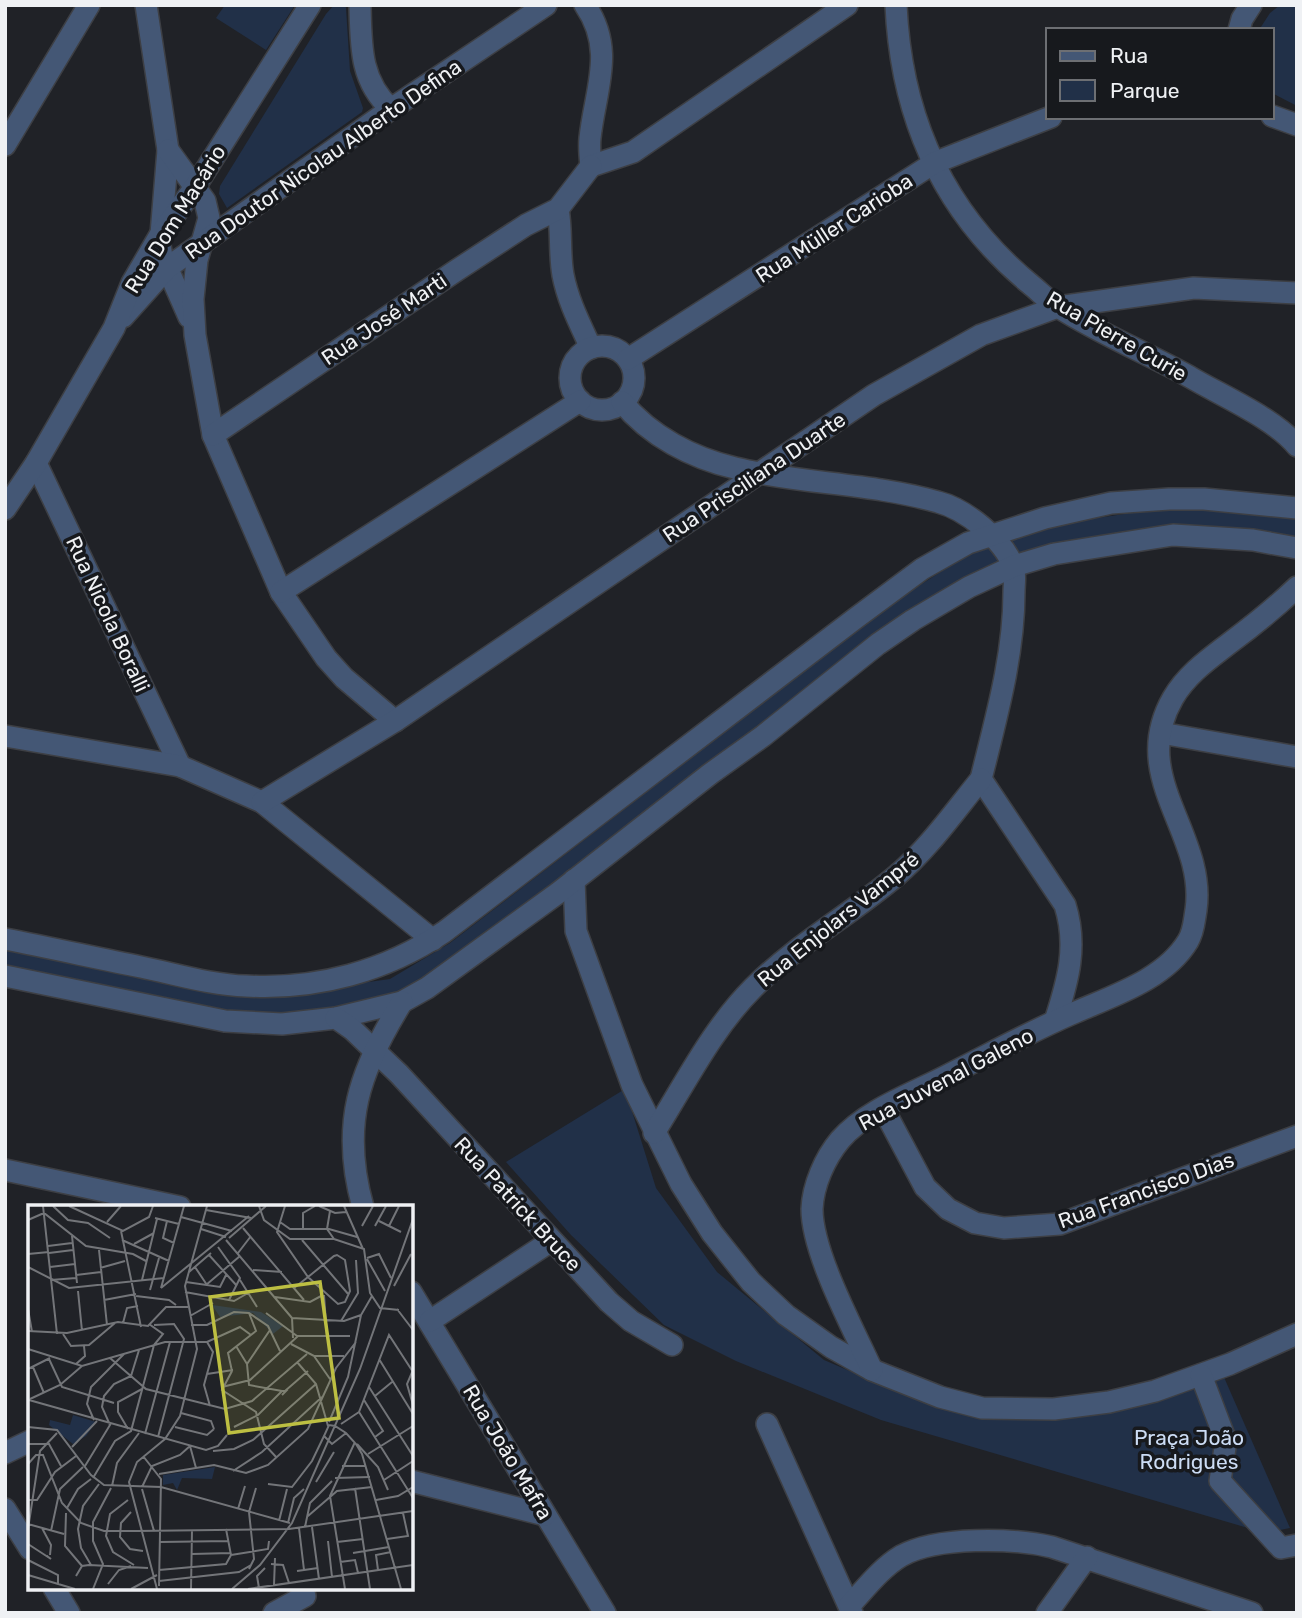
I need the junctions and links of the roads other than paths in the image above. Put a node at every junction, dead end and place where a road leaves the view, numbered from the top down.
1 (89, 5) edge
2 (310, 5) edge
3 (545, 5) edge
4 (585, 5) edge
5 (847, 5) edge
6 (896, 5) edge
7 (1251, 5) edge
8 (359, 8) edge
9 (145, 9) edge
10 (1239, 28) edge
11 (391, 109) junction
12 (1274, 117) edge
13 (1046, 119) edge
14 (1297, 125) edge
15 (5, 145) edge
16 (168, 150) junction
17 (934, 163) junction
18 (591, 166) junction
19 (195, 187) junction
20 (558, 209) junction
21 (160, 236) junction
22 (201, 244) junction
23 (167, 268) junction
24 (1297, 293) edge
25 (1058, 307) junction
26 (114, 328) junction
27 (195, 335) junction
28 (591, 348) junction
29 (628, 359) junction
30 (580, 401) junction
31 (622, 402) junction
32 (213, 435) junction
33 (1297, 446) edge
34 (36, 463) junction
35 (760, 473) junction
36 (1169, 499) junction
37 (1297, 508) edge
38 (5, 509) edge
39 (993, 535) junction
40 (1173, 535) junction
41 (1297, 548) edge
42 (1014, 566) junction
43 (1297, 587) edge
44 (281, 592) junction
45 (856, 618) junction
46 (878, 644) junction
47 (395, 721) junction
48 (719, 722) junction
49 (1161, 733) junction
50 (5, 736) edge
51 (745, 750) junction
52 (1297, 757) edge
53 (180, 766) junction
54 (981, 779) junction
55 (262, 802) junction
56 (599, 816) junction
57 (620, 844) junction
58 (574, 880) junction
59 (537, 909) junction
60 (576, 931) junction
61 (433, 940) junction
62 (6, 944) edge
63 (1071, 968) junction
64 (5, 976) edge
65 (214, 982) junction
66 (402, 1002) junction
67 (1087, 1007) junction
68 (207, 1018) junction
69 (336, 1018) junction
70 (1055, 1021) junction
71 (374, 1051) junction
72 (883, 1108) junction
73 (654, 1133) junction
74 (1297, 1136) edge
75 (5, 1170) edge
76 (171, 1205) edge
77 (363, 1205) edge
78 (551, 1241) junction
79 (413, 1295) edge
80 (845, 1308) junction
81 (430, 1321) junction
82 (1297, 1334) edge
83 (673, 1345) dead end
84 (831, 1347) junction
85 (872, 1370) junction
86 (1201, 1375) junction
87 (767, 1424) dead end
88 (28, 1442) edge
89 (5, 1453) edge
90 (413, 1481) edge
91 (5, 1509) edge
92 (545, 1515) junction
93 (28, 1546) edge
94 (1289, 1547) edge
95 (1087, 1558) junction
96 (55, 1590) edge
97 (306, 1599) edge
98 (851, 1609) edge
99 (69, 1613) edge
100 (274, 1613) edge
101 (605, 1613) edge
102 (1047, 1613) edge
103 (1252, 1613) edge

1 - 15 street
2 - 19 street, Rua Dom Macário
3 - 11 street, Rua Doutor Nicolau Alberto Defina
4 - 18 street
5 - 18 street
6 - 17 street, Rua Pierre Curie
7 - 10 street
8 - 11 street
9 - 16 street
11 - 22 street, Rua Doutor Nicolau Alberto Defina
12 - 14 street
13 - 17 street, Rua Müller Carioba
16 - 19 street
16 - 21 street
17 - 25 street, Rua Pierre Curie
17 - 29 street, Rua Müller Carioba
18 - 20 street
19 - 21 street, Rua Dom Macário
19 - 22 street
20 - 28 street
20 - 32 street, Rua José Marti
21 - 23 street
21 - 26 street, Rua Dom Macário
22 - 23 street, Rua Doutor Nicolau Alberto Defina
22 - 27 street
23 - 26 street, Rua Doutor Nicolau Alberto Defina
23 - 27 street
24 - 25 street, Rua Prisciliana Duarte
25 - 33 street, Rua Pierre Curie
25 - 35 street, Rua Prisciliana Duarte
26 - 34 street, Rua Dom Macário
27 - 32 street
28 - 29 street
28 - 30 street
29 - 31 street
30 - 31 street
30 - 44 street
31 - 35 street
32 - 44 street
34 - 38 street, Rua Dom Macário
34 - 53 street, Rua Nicola Boralli
35 - 39 street
35 - 47 street, Rua Prisciliana Duarte
36 - 37 street
36 - 39 street
36 - 40 street
39 - 42 street
39 - 45 street
40 - 41 street
40 - 42 street
42 - 46 street
42 - 54 street
43 - 49 street
44 - 47 street
45 - 46 street
45 - 48 street
46 - 51 street
47 - 55 street, Rua Prisciliana Duarte
48 - 51 street
48 - 56 street
49 - 52 street
49 - 67 street
50 - 53 street
51 - 57 street
53 - 55 street
54 - 63 street, Rua Juvenal Galeno
54 - 73 street, Rua Enjolars Vampré
55 - 61 street
56 - 57 street
56 - 61 street
57 - 58 street
58 - 59 street
58 - 60 street
59 - 60 street
59 - 66 street
60 - 73 street
61 - 65 street
62 - 65 street
63 - 67 street, Rua Juvenal Galeno
63 - 70 street, Rua Juvenal Galeno
64 - 68 street
65 - 68 street
66 - 69 street
66 - 71 street
67 - 70 street
68 - 69 street
69 - 71 street
70 - 72 street, Rua Juvenal Galeno
71 - 77 street
71 - 78 street, Rua Patrick Bruce
72 - 74 street, Rua Francisco Dias
72 - 80 street, Rua Juvenal Galeno
73 - 84 street
75 - 76 street
78 - 81 street
78 - 83 street, Rua Patrick Bruce
79 - 81 street, Rua João Mafra
80 - 84 street
80 - 85 street, Rua Juvenal Galeno
81 - 92 street, Rua João Mafra
82 - 86 street
84 - 85 street
85 - 86 street
86 - 94 street
87 - 98 street
88 - 89 street
90 - 92 street
91 - 93 street
92 - 101 street, Rua João Mafra
95 - 98 street
95 - 102 street
95 - 103 street
96 - 99 street
97 - 100 street

